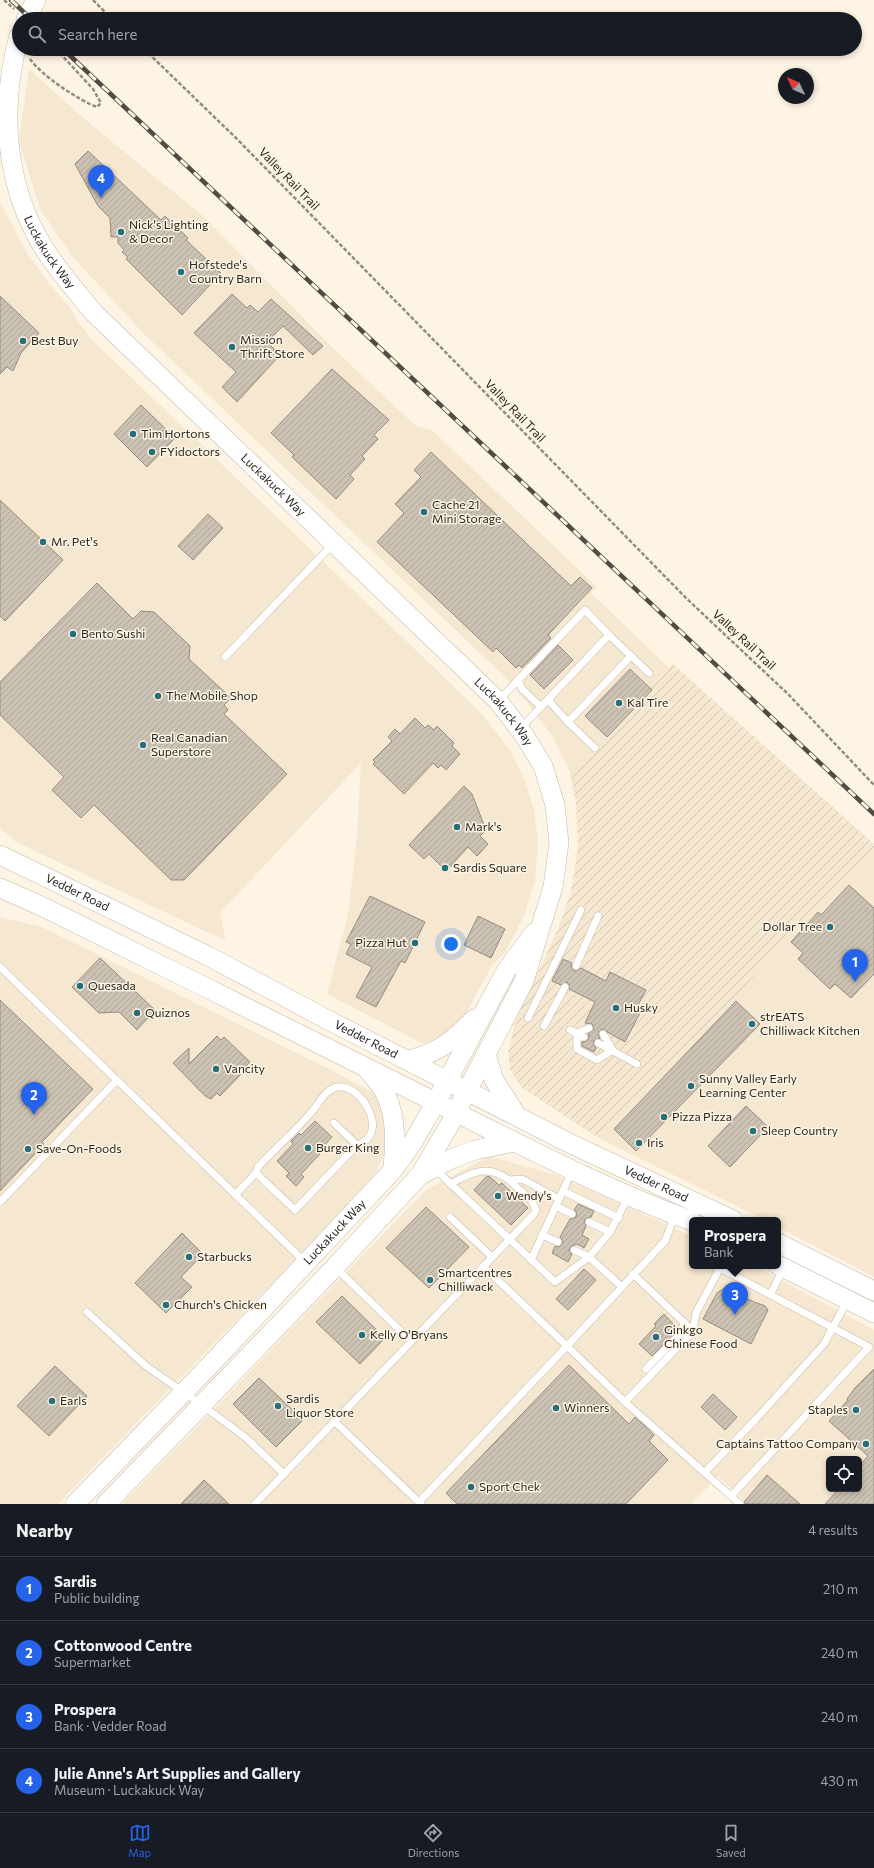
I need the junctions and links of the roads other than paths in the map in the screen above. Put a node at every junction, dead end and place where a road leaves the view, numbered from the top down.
1 (36, 0) edge
2 (30, 12) edge
3 (12, 56) edge
4 (334, 543) junction
5 (609, 635) junction
6 (631, 656) junction
7 (225, 657) dead end
8 (649, 673) dead end
9 (518, 680) junction
10 (548, 700) junction
11 (498, 701) junction
12 (541, 707) junction
13 (568, 722) junction
14 (519, 729) junction
15 (595, 748) dead end
16 (0, 855) edge
17 (0, 888) edge
18 (581, 910) dead end
19 (598, 916) dead end
20 (542, 922) junction
21 (576, 966) dead end
22 (0, 967) edge
23 (565, 987) dead end
24 (488, 1005) junction
25 (528, 1018) dead end
26 (544, 1026) dead end
27 (589, 1028) dead end
28 (573, 1031) junction
29 (602, 1034) dead end
30 (584, 1037) dead end
31 (598, 1043) dead end
32 (613, 1050) junction
33 (486, 1054) junction
34 (408, 1060) junction
35 (637, 1064) dead end
36 (368, 1069) junction
37 (117, 1080) junction
38 (448, 1080) junction
39 (467, 1091) junction
40 (436, 1102) junction
41 (456, 1112) junction
42 (517, 1116) junction
43 (334, 1123) dead end
44 (514, 1142) junction
45 (356, 1145) junction
46 (393, 1170) junction
47 (572, 1170) junction
48 (427, 1172) junction
49 (256, 1173) junction
50 (509, 1180) junction
51 (450, 1184) junction
52 (563, 1191) junction
53 (235, 1195) junction
54 (629, 1196) junction
55 (0, 1202) edge
56 (558, 1203) junction
57 (572, 1214) dead end
58 (727, 1217) edge
59 (450, 1218) dead end
60 (619, 1218) junction
61 (683, 1218) edge
62 (589, 1222) dead end
63 (610, 1232) junction
64 (542, 1235) junction
65 (509, 1239) junction
66 (558, 1242) dead end
67 (781, 1244) edge
68 (574, 1250) dead end
69 (492, 1257) junction
70 (589, 1258) junction
71 (531, 1260) junction
72 (306, 1263) junction
73 (483, 1266) junction
74 (781, 1266) edge
75 (335, 1267) junction
76 (719, 1269) edge
77 (722, 1269) edge
78 (780, 1269) edge
79 (633, 1274) junction
80 (622, 1286) junction
81 (874, 1291) edge
82 (770, 1295) junction
83 (848, 1299) junction
84 (87, 1312) dead end
85 (874, 1313) edge
86 (684, 1322) junction
87 (832, 1328) junction
88 (693, 1331) junction
89 (412, 1341) junction
90 (567, 1346) junction
91 (646, 1369) dead end
92 (184, 1392) junction
93 (625, 1402) junction
94 (202, 1405) junction
95 (334, 1421) junction
96 (705, 1472) junction
97 (284, 1474) junction
98 (731, 1496) junction
99 (420, 1503) edge
100 (75, 1504) edge
101 (106, 1504) edge
102 (256, 1504) edge
103 (740, 1504) edge

1 - 2 street
3 - 4 street, Luckakuck Way
4 - 7 lane
4 - 11 street, Luckakuck Way
5 - 6 lane
5 - 9 lane
5 - 10 lane
6 - 8 lane
6 - 13 lane
9 - 11 lane
9 - 12 lane
10 - 12 lane
10 - 13 lane
11 - 14 street, Luckakuck Way
12 - 14 lane
13 - 15 lane
14 - 20 street, Luckakuck Way
16 - 34 street, Vedder Road
17 - 36 street, Vedder Road
18 - 25 lane
19 - 21 lane
20 - 24 street, Luckakuck Way
20 - 33 street, Luckakuck Way
22 - 37 lane
23 - 26 lane
24 - 34 street
24 - 38 street, Luckakuck Way
27 - 28 lane
28 - 30 lane
28 - 32 lane
29 - 32 lane
31 - 32 lane
32 - 35 lane
33 - 39 street, Luckakuck Way
33 - 42 street
34 - 38 street, Vedder Road
36 - 40 street, Vedder Road
36 - 46 street
37 - 53 lane
37 - 55 lane
38 - 39 street, Vedder Road
38 - 40 street, Luckakuck Way
39 - 41 street, Luckakuck Way
39 - 42 street, Vedder Road
40 - 41 street, Vedder Road
40 - 46 street, Luckakuck Way
41 - 44 street, Vedder Road
41 - 48 street, Luckakuck Way
42 - 58 street, Vedder Road
43 - 45 lane
44 - 47 street, Vedder Road
44 - 48 street
45 - 49 lane
45 - 49 lane
46 - 72 street, Luckakuck Way
47 - 52 lane
47 - 54 street, Vedder Road
48 - 51 lane
48 - 75 street, Luckakuck Way
49 - 53 lane
50 - 51 lane
50 - 56 lane
50 - 65 lane
51 - 65 lane
52 - 56 lane
52 - 60 lane
53 - 72 lane
54 - 60 lane
54 - 61 street, Vedder Road
56 - 57 lane
56 - 64 lane
59 - 69 lane
60 - 63 lane
61 - 79 lane
62 - 63 lane
63 - 70 lane
64 - 66 lane
64 - 71 lane
65 - 69 lane
65 - 71 lane
67 - 81 street
68 - 70 lane
69 - 73 lane
70 - 71 lane
70 - 80 lane
72 - 92 street, Luckakuck Way
73 - 89 lane
73 - 90 lane
74 - 83 street
75 - 89 lane
75 - 94 street, Luckakuck Way
76 - 88 lane
77 - 82 lane
78 - 82 lane
79 - 80 lane
79 - 86 lane
80 - 90 lane
82 - 87 lane
83 - 85 street
83 - 87 lane
84 - 92 lane
86 - 88 lane
86 - 91 lane
87 - 96 lane
87 - 98 lane
88 - 93 lane
89 - 95 lane
90 - 93 lane
90 - 99 lane
92 - 94 lane
92 - 100 street, Luckakuck Way
93 - 96 lane
94 - 97 lane
94 - 101 street, Luckakuck Way
95 - 97 lane
95 - 99 lane
96 - 98 lane
97 - 102 lane
98 - 103 lane

